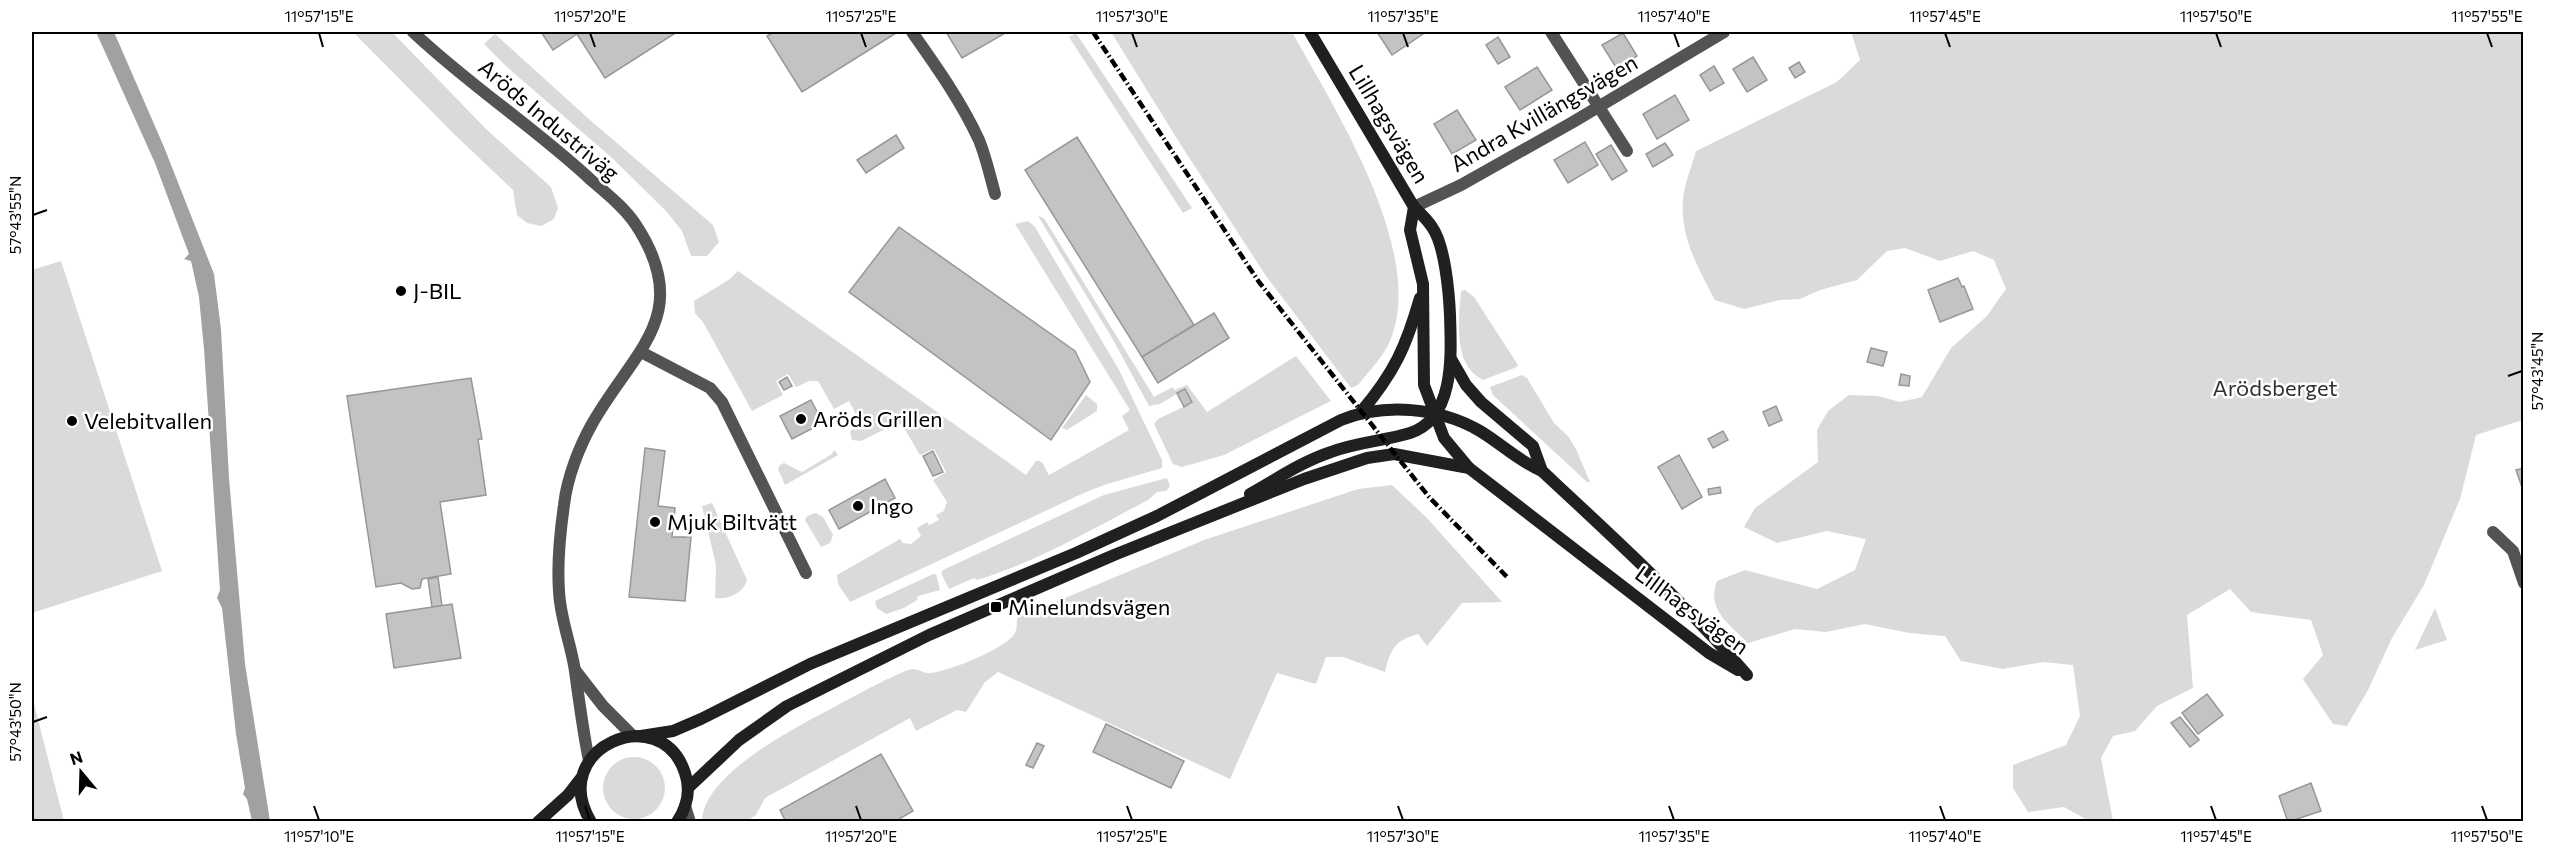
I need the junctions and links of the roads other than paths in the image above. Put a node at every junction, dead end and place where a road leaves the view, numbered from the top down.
1 (413, 32) edge
2 (912, 32) edge
3 (1310, 32) edge
4 (1551, 32) edge
5 (1724, 32) edge
6 (1598, 107) junction
7 (1627, 151) dead end
8 (995, 194) dead end
9 (1414, 207) junction
10 (1423, 284) junction
11 (641, 352) junction
12 (1451, 359) junction
13 (1361, 412) junction
14 (1434, 414) junction
15 (1468, 468) junction
16 (1542, 471) junction
17 (1193, 524) junction
18 (2493, 532) dead end
19 (806, 573) dead end
20 (2523, 583) edge
21 (574, 669) junction
22 (637, 736) junction
23 (589, 761) junction
24 (582, 776) junction
25 (688, 788) junction
26 (685, 807) junction
27 (538, 822) edge
28 (591, 822) edge
29 (677, 822) edge
30 (690, 822) edge

1 - 11 street, Aröds Industriväg
2 - 8 street
3 - 9 main road, Lillhagsvägen
4 - 6 street
5 - 6 street, Andra Kvillängsvägen
6 - 7 street
6 - 9 street, Andra Kvillängsvägen
9 - 10 main road, Lillhagsvägen
9 - 12 main road, Lillhagsvägen
10 - 13 main road, Lillhagsvägen
10 - 14 main road, Lillhagsvägen
11 - 19 street
11 - 21 street, Aröds Industriväg
12 - 14 main road, Lillhagsvägen
12 - 16 main road, Lillhagsvägen
13 - 14 main road, Lillhagsvägen
13 - 22 main road
14 - 15 main road, Lillhagsvägen
14 - 16 main road, Lillhagsvägen
14 - 17 main road, Lillhagsvägen
15 - 16 main road, Lillhagsvägen
15 - 17 main road, Lillhagsvägen
17 - 25 main road
18 - 20 street
21 - 22 street, Aröds Industriväg
21 - 23 street, Aröds Industriväg
22 - 23 main road
22 - 25 main road
23 - 24 main road
24 - 27 main road
24 - 28 main road
25 - 26 main road
26 - 29 main road
26 - 30 street

